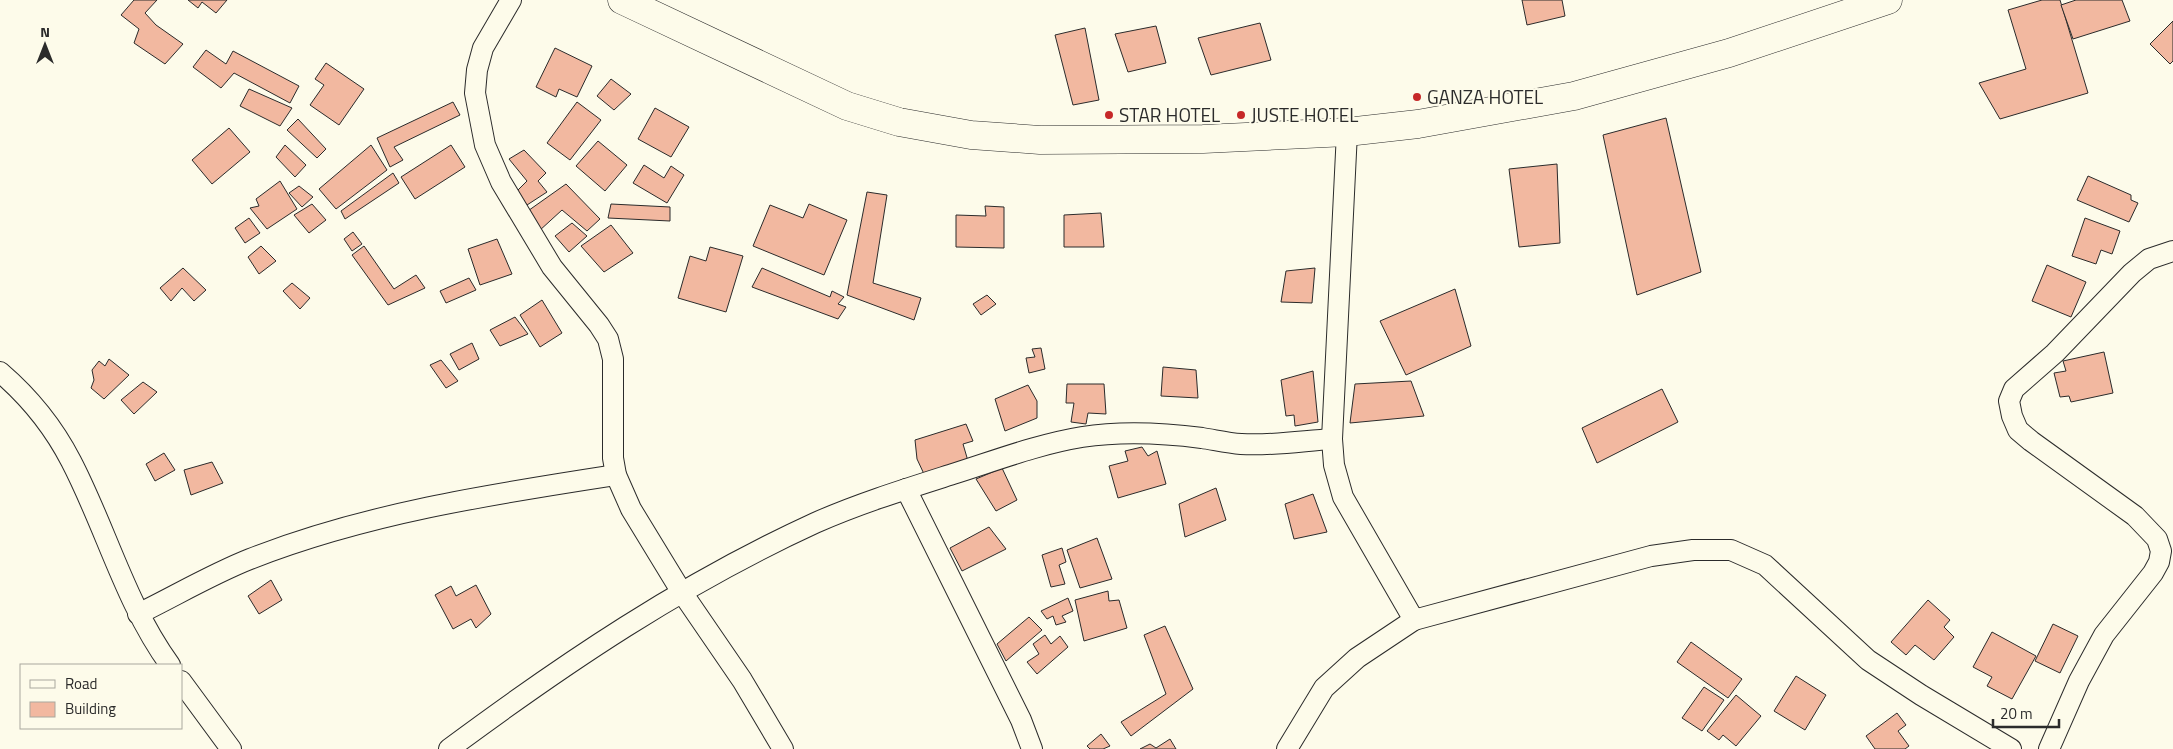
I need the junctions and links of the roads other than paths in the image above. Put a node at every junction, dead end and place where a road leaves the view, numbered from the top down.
1 (511, 0) edge
2 (622, 0) edge
3 (1888, 0) edge
4 (1347, 132) junction
5 (2173, 251) edge
6 (0, 372) edge
7 (1332, 439) junction
8 (616, 475) junction
9 (906, 489) junction
10 (681, 591) junction
11 (138, 614) junction
12 (1414, 620) junction
13 (169, 664) edge
14 (182, 682) edge
15 (231, 749) edge
16 (449, 749) edge
17 (783, 749) edge
18 (1032, 749) edge
19 (1287, 749) edge
20 (2011, 749) edge
21 (2049, 749) edge

1 - 8 street
2 - 4 main road
3 - 4 main road
4 - 7 street
5 - 21 street
6 - 11 street
7 - 9 street
7 - 12 street
8 - 10 street
8 - 11 street
9 - 10 street
9 - 18 street
10 - 16 street
10 - 17 street
11 - 13 street
12 - 19 street
12 - 20 street
14 - 15 street

